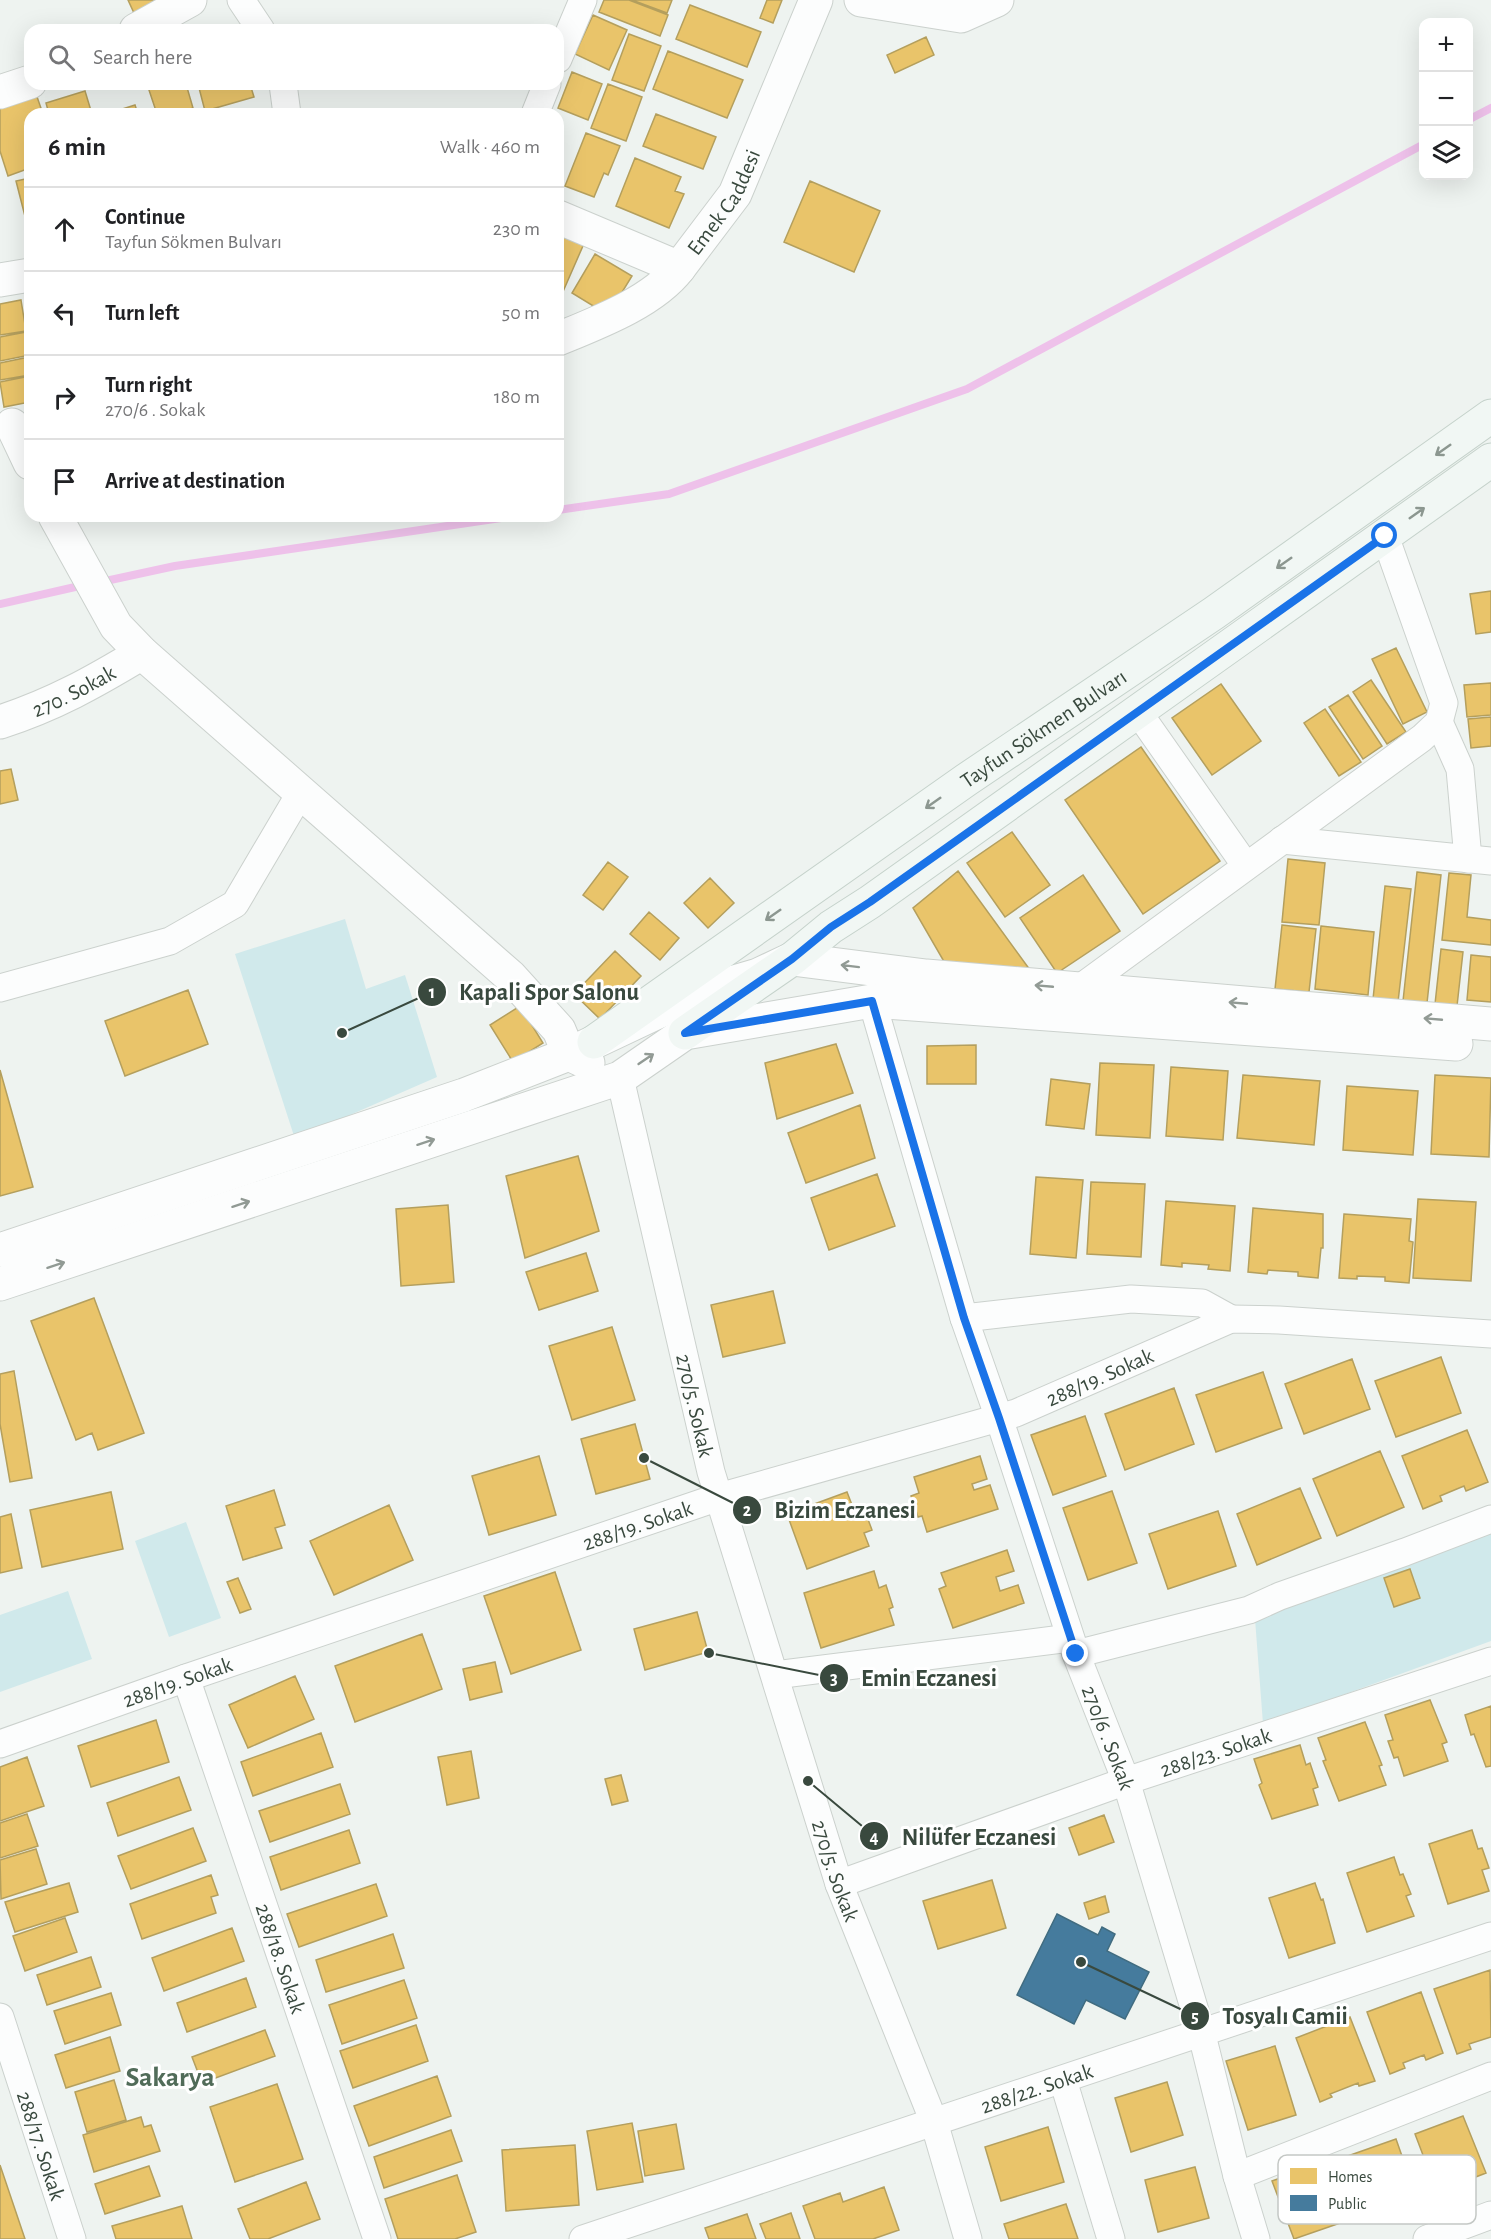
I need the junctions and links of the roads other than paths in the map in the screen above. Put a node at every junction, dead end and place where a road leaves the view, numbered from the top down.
1 (190, 0) edge
2 (241, 0) edge
3 (583, 0) edge
4 (816, 0) edge
5 (861, 0) edge
6 (998, 0) edge
7 (147, 24) edge
8 (257, 24) edge
9 (564, 45) edge
10 (24, 83) edge
11 (284, 90) edge
12 (545, 90) edge
13 (0, 92) edge
14 (286, 108) edge
15 (538, 108) edge
16 (564, 220) edge
17 (679, 268) junction
18 (24, 276) edge
19 (0, 280) edge
20 (564, 337) edge
21 (1491, 416) edge
22 (10, 429) edge
23 (24, 454) edge
24 (1491, 460) edge
25 (59, 524) edge
26 (1385, 536) junction
27 (142, 653) junction
28 (1138, 712) junction
29 (0, 722) edge
30 (1440, 722) junction
31 (301, 792) junction
32 (1282, 840) junction
33 (1480, 860) edge
34 (1246, 866) junction
35 (792, 959) junction
36 (0, 988) edge
37 (1079, 989) junction
38 (872, 1001) junction
39 (1491, 1024) edge
40 (685, 1033) junction
41 (1491, 1046) edge
42 (581, 1048) junction
43 (620, 1078) junction
44 (0, 1250) edge
45 (0, 1284) edge
46 (964, 1318) junction
47 (1231, 1319) junction
48 (1491, 1334) edge
49 (999, 1418) junction
50 (720, 1497) junction
51 (1491, 1518) edge
52 (1073, 1646) junction
53 (1491, 1661) edge
54 (775, 1675) junction
55 (186, 1677) junction
56 (0, 1744) edge
57 (1126, 1781) junction
58 (839, 1884) junction
59 (1491, 1935) edge
60 (0, 2017) edge
61 (1201, 2031) junction
62 (1491, 2076) edge
63 (1062, 2080) junction
64 (934, 2122) junction
65 (1290, 2155) edge
66 (1278, 2160) edge
67 (1237, 2176) junction
68 (1491, 2215) edge
69 (1476, 2221) edge
70 (1467, 2224) edge
71 (72, 2239) edge
72 (377, 2239) edge
73 (583, 2239) edge
74 (968, 2239) edge
75 (1111, 2239) edge
76 (1257, 2239) edge
77 (1427, 2239) edge

1 - 7 street
2 - 8 street
3 - 9 street
4 - 17 street, Emek Caddesi
5 - 6 street
10 - 13 street
11 - 14 street
12 - 15 street
16 - 17 street
17 - 20 street, Emek Caddesi
18 - 19 street
21 -> 42 main road, Tayfun Sökmen Bulvarı
22 - 23 street
26 -> 24 main road, Tayfun Sökmen Bulvarı
25 - 27 street
26 - 28 main road, Tayfun Sökmen Bulvarı
26 - 30 street
27 - 29 street, 270. Sokak
27 - 31 street
28 - 34 street
28 - 35 main road, Tayfun Sökmen Bulvarı
30 - 32 street
30 - 33 street
31 - 36 street
31 - 42 street
32 - 33 street
32 - 34 street
34 - 37 street
37 -> 35 street
35 - 40 main road, Tayfun Sökmen Bulvarı
35 - 42 street
39 -> 37 street
38 - 40 street
38 - 41 street
38 - 46 street, 270/6 . Sokak
43 -> 40 street
42 - 43 street
42 - 44 street
45 -> 43 street
43 - 50 street, 270/5. Sokak
46 - 47 street
46 - 49 street, 270/6 . Sokak
47 - 48 street, 288/19. Sokak
47 - 49 street, 288/19. Sokak
49 - 50 street, 288/19. Sokak
49 - 52 street, 270/6 . Sokak
50 - 54 street, 270/5. Sokak
50 - 55 street, 288/19. Sokak
51 - 52 street
52 - 54 street
52 - 57 street, 270/6 . Sokak
53 - 57 street, 288/23. Sokak
54 - 58 street, 270/5. Sokak
55 - 56 street, 288/19. Sokak
55 - 72 street, 288/18. Sokak
57 - 58 street, 288/23. Sokak
57 - 61 street, 270/6 . Sokak
58 - 64 street, 270/5. Sokak
59 - 61 street, 288/22. Sokak
60 - 71 street, 288/17. Sokak
61 - 63 street, 288/22. Sokak
61 - 67 street, 270/6 . Sokak
62 - 65 street
63 - 64 street, 288/22. Sokak
63 - 75 street
64 - 73 street, 288/22. Sokak
64 - 74 street, 270/5. Sokak
66 - 67 street
67 - 76 street, 270/6 . Sokak
68 - 69 street
70 - 77 street

